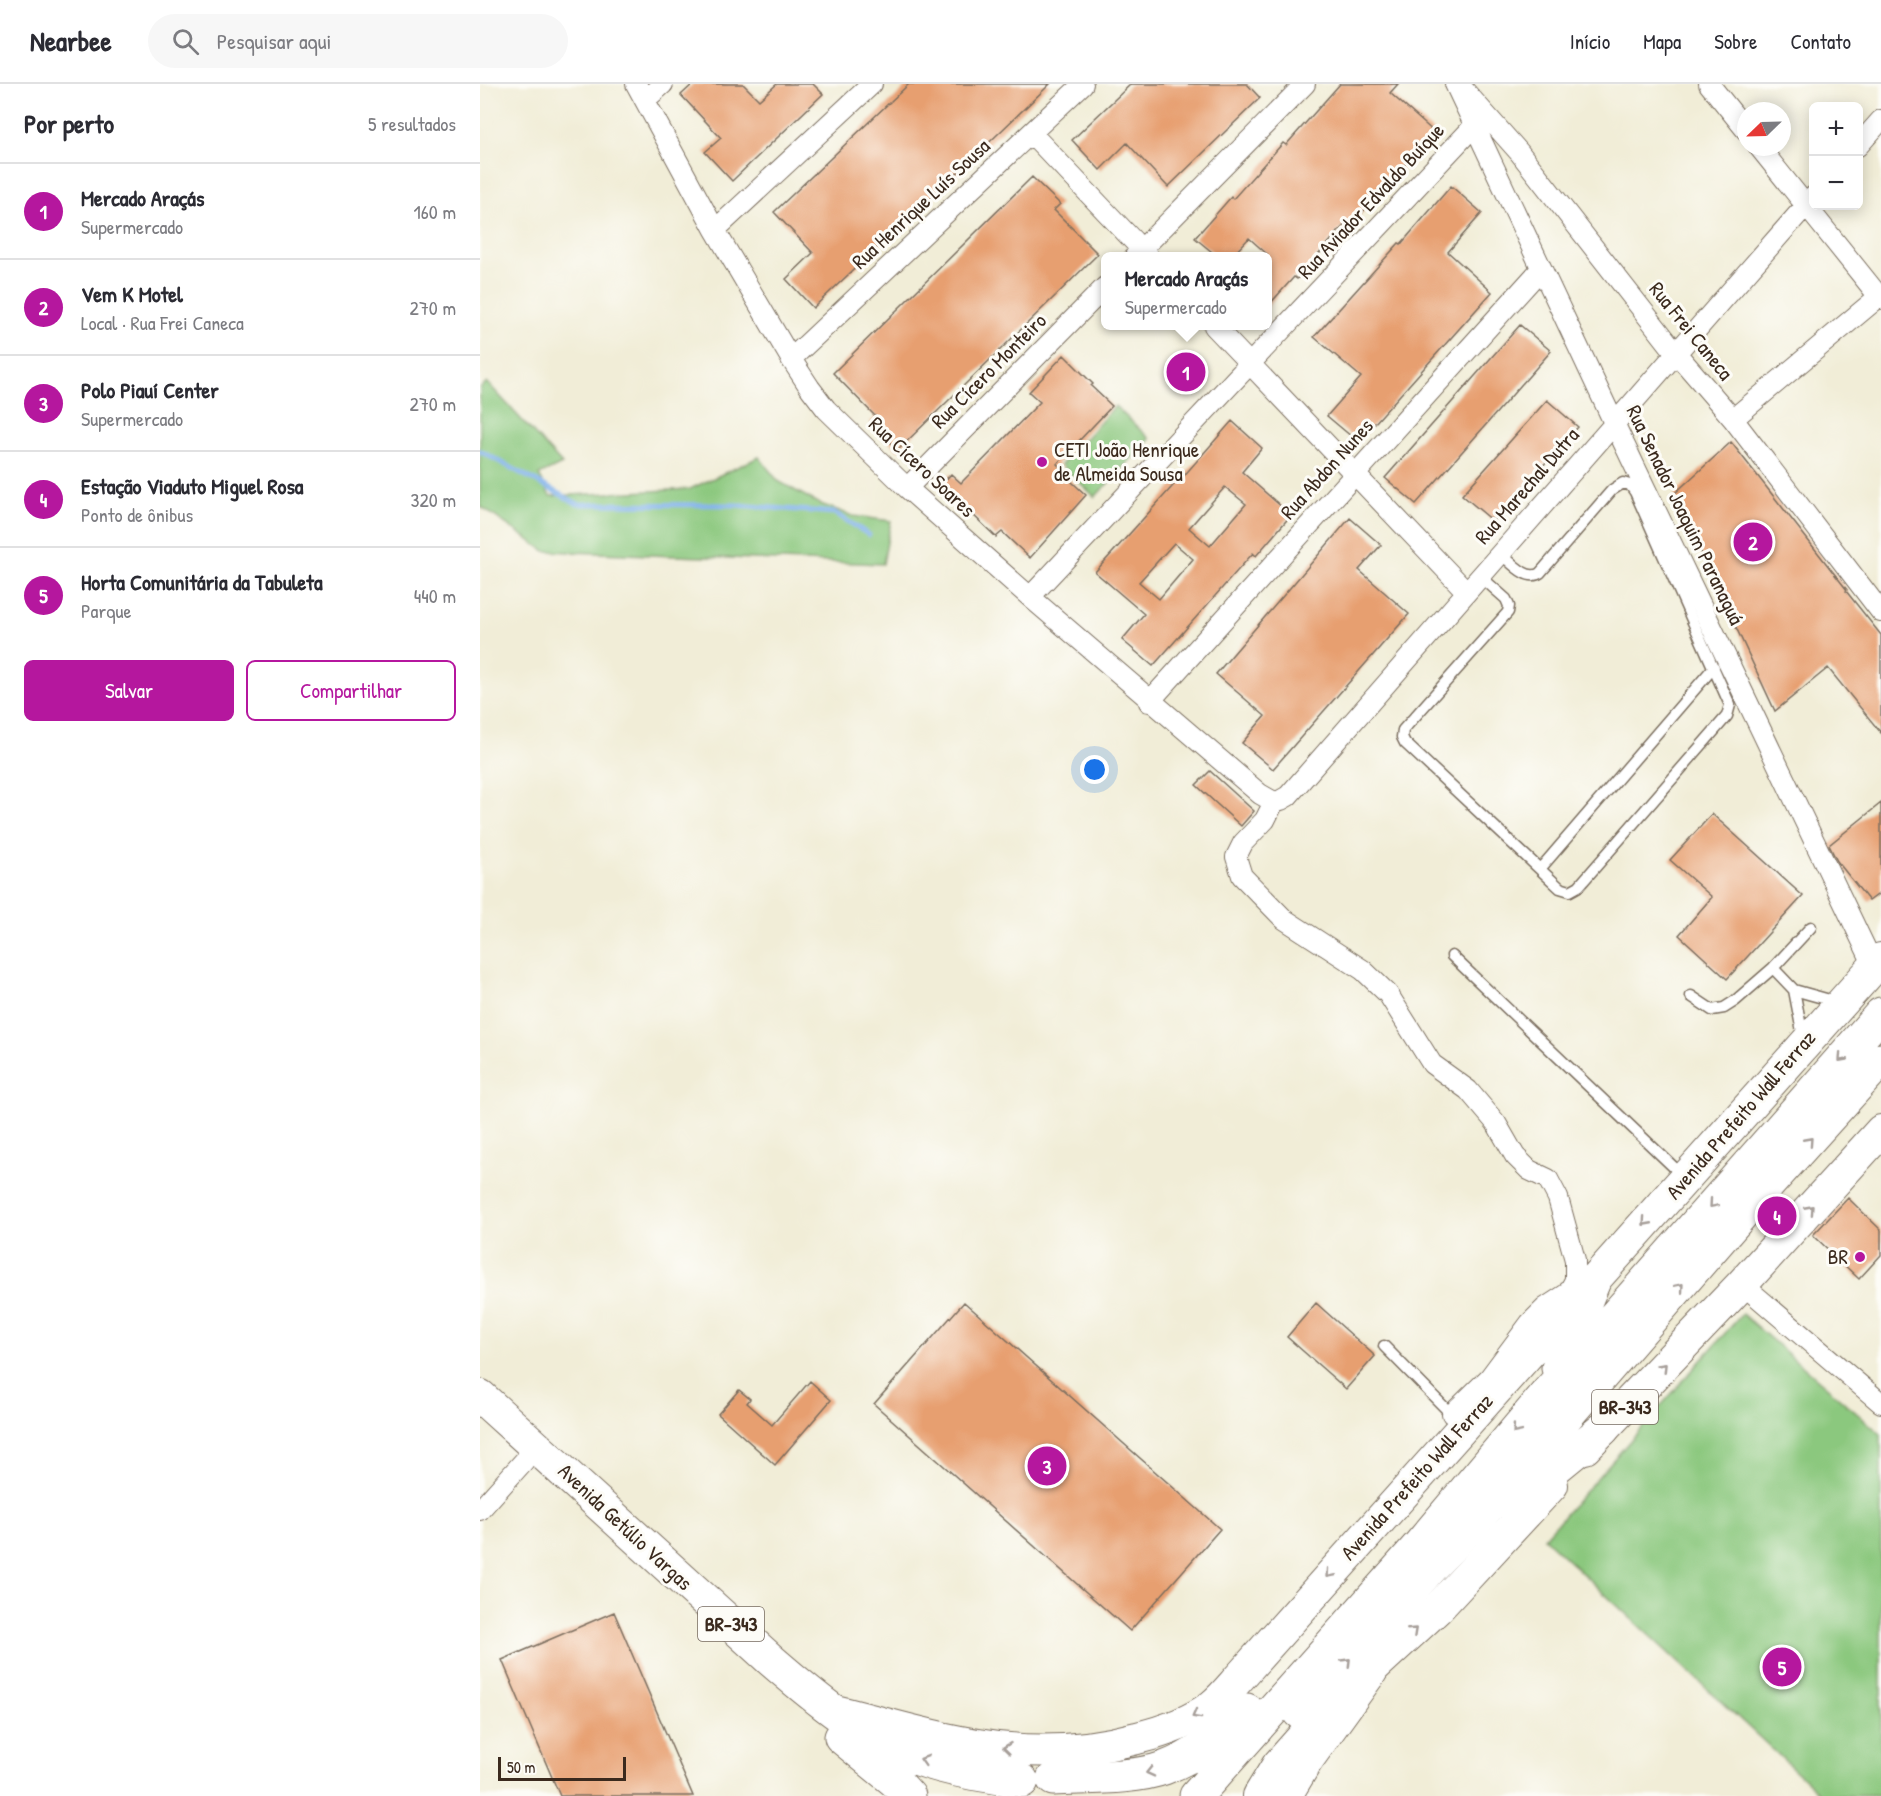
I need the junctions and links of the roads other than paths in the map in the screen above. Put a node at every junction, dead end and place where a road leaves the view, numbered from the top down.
1 (663, 84) edge
2 (872, 84) edge
3 (1083, 84) edge
4 (1305, 84) edge
5 (1456, 84) edge
6 (1709, 84) edge
7 (641, 92) edge
8 (1737, 119) edge
9 (1881, 120) edge
10 (1474, 126) junction
11 (1031, 133) junction
12 (1863, 140) edge
13 (1768, 156) edge
14 (1809, 199) edge
15 (1809, 201) edge
16 (1817, 210) edge
17 (715, 231) junction
18 (1140, 252) edge
19 (1144, 252) edge
20 (1541, 269) junction
21 (1101, 291) edge
22 (1880, 297) edge
23 (1218, 330) edge
24 (1676, 352) junction
25 (791, 359) junction
26 (1250, 364) junction
27 (1733, 419) junction
28 (1614, 423) junction
29 (1355, 475) junction
30 (907, 488) junction
31 (1500, 553) junction
32 (1480, 576) junction
33 (1467, 592) junction
34 (1030, 597) junction
35 (1881, 612) edge
36 (1714, 667) junction
37 (1149, 702) junction
38 (1274, 802) junction
39 (1540, 868) junction
40 (1811, 927) dead end
41 (1452, 956) dead end
42 (1878, 962) edge
43 (1773, 968) junction
44 (1794, 990) junction
45 (1691, 996) dead end
46 (1840, 1003) junction
47 (1881, 1014) edge
48 (1804, 1043) junction
49 (1881, 1060) edge
50 (1881, 1131) edge
51 (1685, 1178) junction
52 (1742, 1284) junction
53 (1579, 1292) junction
54 (1384, 1346) dead end
55 (1548, 1392) junction
56 (480, 1396) edge
57 (1881, 1403) edge
58 (1458, 1421) junction
59 (480, 1422) edge
60 (1603, 1429) junction
61 (524, 1461) junction
62 (480, 1510) edge
63 (1424, 1557) junction
64 (1361, 1629) junction
65 (1371, 1671) junction
66 (836, 1711) junction
67 (1024, 1785) edge
68 (909, 1796) edge
69 (1123, 1796) edge
70 (1196, 1796) edge
71 (1220, 1796) edge
72 (1259, 1796) edge
73 (1285, 1796) edge

1 - 7 street
2 - 17 street
3 - 11 street, Rua Henrique Luís Sousa
4 - 19 street
5 - 10 street, Rua Senador Joaquim Paranaguá
5 - 24 street, Rua Frei Caneca
6 - 8 street
7 - 17 street, Rua Cícero Soares
9 - 12 street
10 - 20 street, Rua Senador Joaquim Paranaguá
10 - 26 street, Rua Aviador Edvaldo Buíque
11 - 18 street
11 - 25 street, Rua Henrique Luís Sousa
13 - 14 street
15 - 24 street, Rua Marechal Dutra
16 - 22 street
17 - 25 street, Rua Cícero Soares
20 - 28 street, Rua Senador Joaquim Paranaguá
20 - 29 street, Rua Abdon Nunes
21 - 30 street, Rua Cícero Monteiro
22 - 27 street
23 - 26 street
24 - 27 street, Rua Frei Caneca
24 - 28 street, Rua Marechal Dutra
25 - 30 street, Rua Cícero Soares
26 - 29 street
26 - 34 street, Rua Aviador Edvaldo Buíque
27 - 35 street, Rua Frei Caneca
28 - 31 street, Rua Marechal Dutra
28 - 42 street, Rua Senador Joaquim Paranaguá
29 - 33 street
29 - 37 street, Rua Abdon Nunes
30 - 34 street, Rua Cícero Soares
31 - 32 street, Rua Marechal Dutra
31 - 36 lane
32 - 33 street, Rua Marechal Dutra
32 - 39 lane
33 - 38 street, Rua Marechal Dutra
34 - 37 street, Rua Cícero Soares
36 - 39 lane
36 - 39 lane
37 - 38 street, Rua Cícero Soares
38 - 53 street
40 - 43 lane
41 - 51 lane
42 - 46 main road, Avenida Prefeito Wall Ferraz
43 - 44 lane
43 - 45 lane
44 - 46 lane
44 - 48 lane
46 - 48 main road, Avenida Prefeito Wall Ferraz
47 -> 55 highway, Avenida Prefeito Wall Ferraz / BR-343
48 - 51 main road, Avenida Prefeito Wall Ferraz
63 -> 49 highway, Avenida Prefeito Wall Ferraz
52 -> 50 main road, BR-343
51 -> 53 main road, Avenida Prefeito Wall Ferraz
52 - 57 street
60 -> 52 main road, BR-343
53 - 55 highway
53 - 58 main road, Avenida Prefeito Wall Ferraz
54 - 58 lane
55 -> 63 highway, Avenida Prefeito Wall Ferraz / BR-343
56 - 66 highway, Avenida Getúlio Vargas / BR-343
58 -> 66 main road, Avenida Prefeito Wall Ferraz
59 - 61 highway, Avenida Getúlio Vargas / BR-343
60 - 63 highway
65 -> 60 main road, BR-343
61 - 62 street
61 - 68 highway, Avenida Getúlio Vargas / BR-343
63 - 64 highway, Avenida Prefeito Wall Ferraz
63 -> 67 highway, BR-343
64 - 70 highway, Avenida Prefeito Wall Ferraz
71 -> 64 highway, Avenida Prefeito Wall Ferraz
65 - 72 main road, BR-343
65 - 73 highway
67 -> 66 highway, Avenida Getúlio Vargas / BR-343
67 - 69 highway, BR-343

